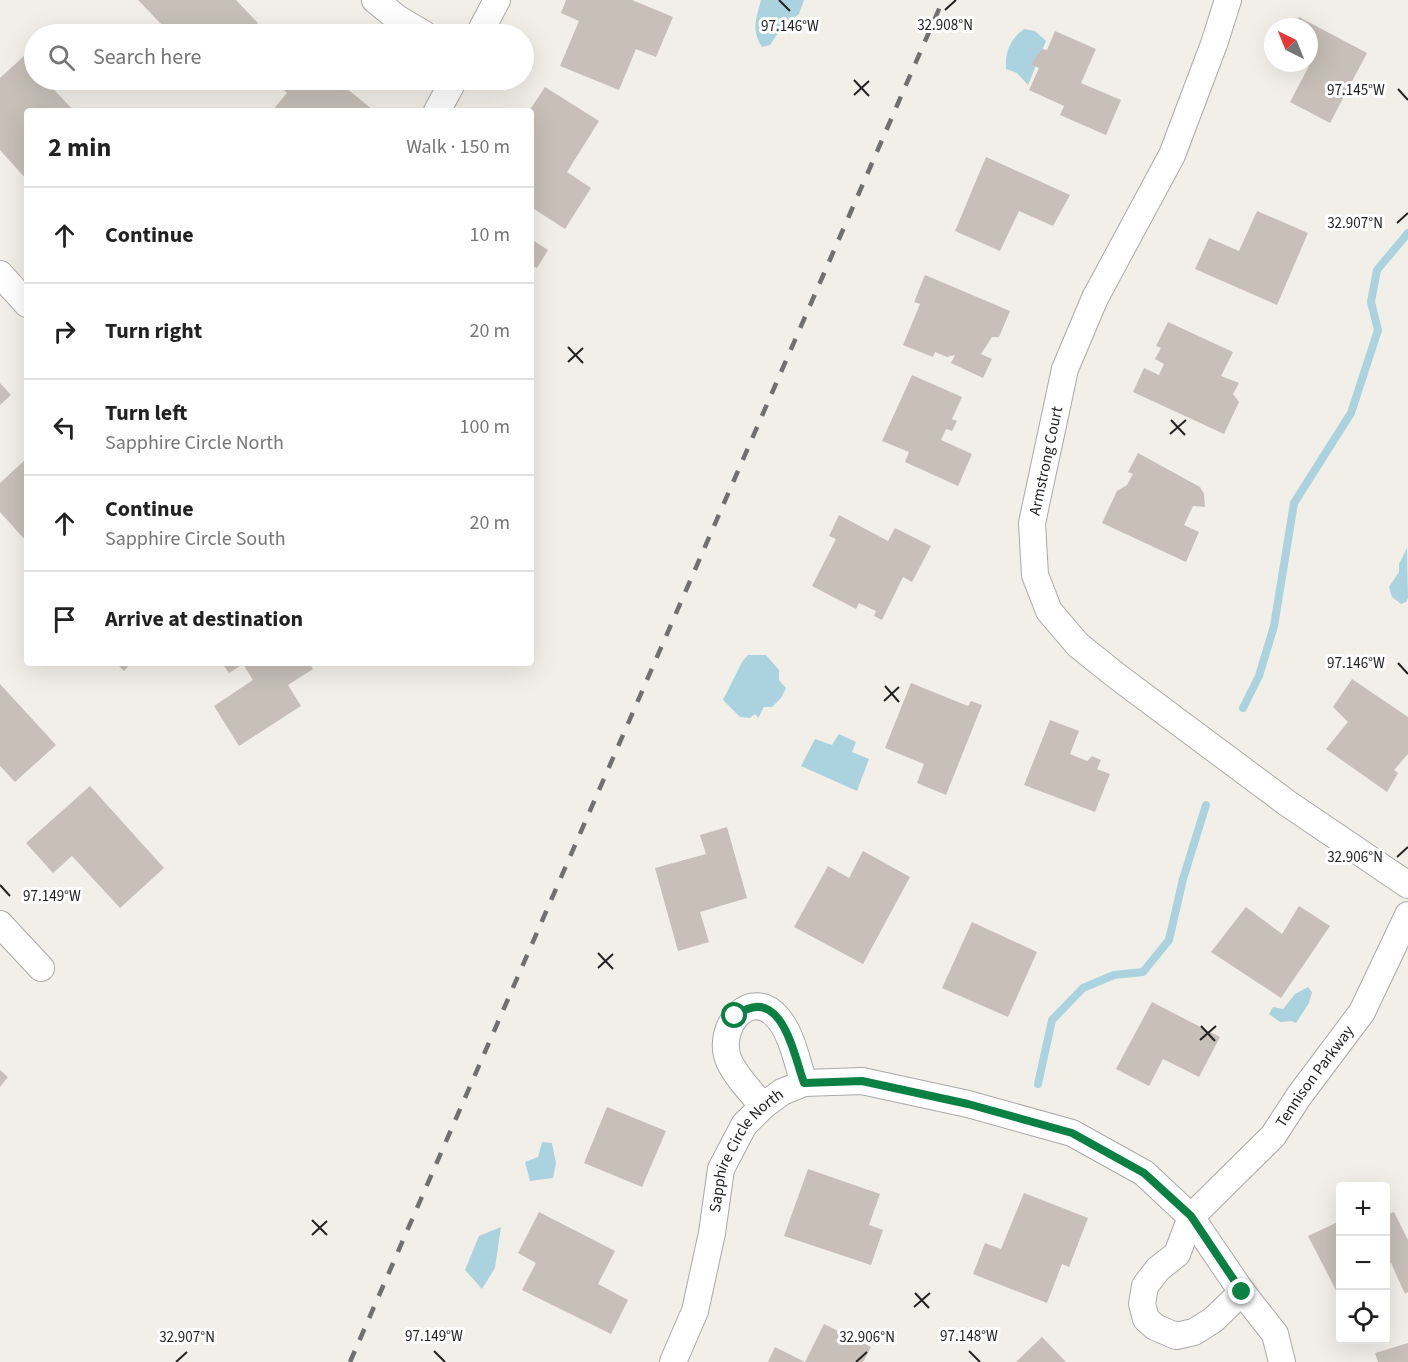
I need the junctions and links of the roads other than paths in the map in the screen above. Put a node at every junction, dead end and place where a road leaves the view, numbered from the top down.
1 (375, 0) edge
2 (497, 0) edge
3 (1228, 0) edge
4 (407, 24) edge
5 (484, 24) edge
6 (449, 90) edge
7 (439, 108) edge
8 (0, 274) edge
9 (24, 301) edge
10 (1408, 885) edge
11 (1408, 915) edge
12 (0, 924) edge
13 (41, 968) dead end
14 (804, 1083) junction
15 (764, 1106) junction
16 (1191, 1216) junction
17 (1242, 1292) junction
18 (673, 1362) edge
19 (1282, 1362) edge

1 - 4 street
2 - 5 street
3 - 10 street, Armstrong Court
6 - 7 street
8 - 9 street
11 - 16 street, Tennison Parkway
12 - 13 street
14 - 15 street, Sapphire Circle North
14 - 15 street
14 - 16 street, Sapphire Circle North
15 - 18 street, Sapphire Circle North
16 - 17 street, Sapphire Circle North
16 - 17 street
17 - 19 street, Sapphire Circle North

